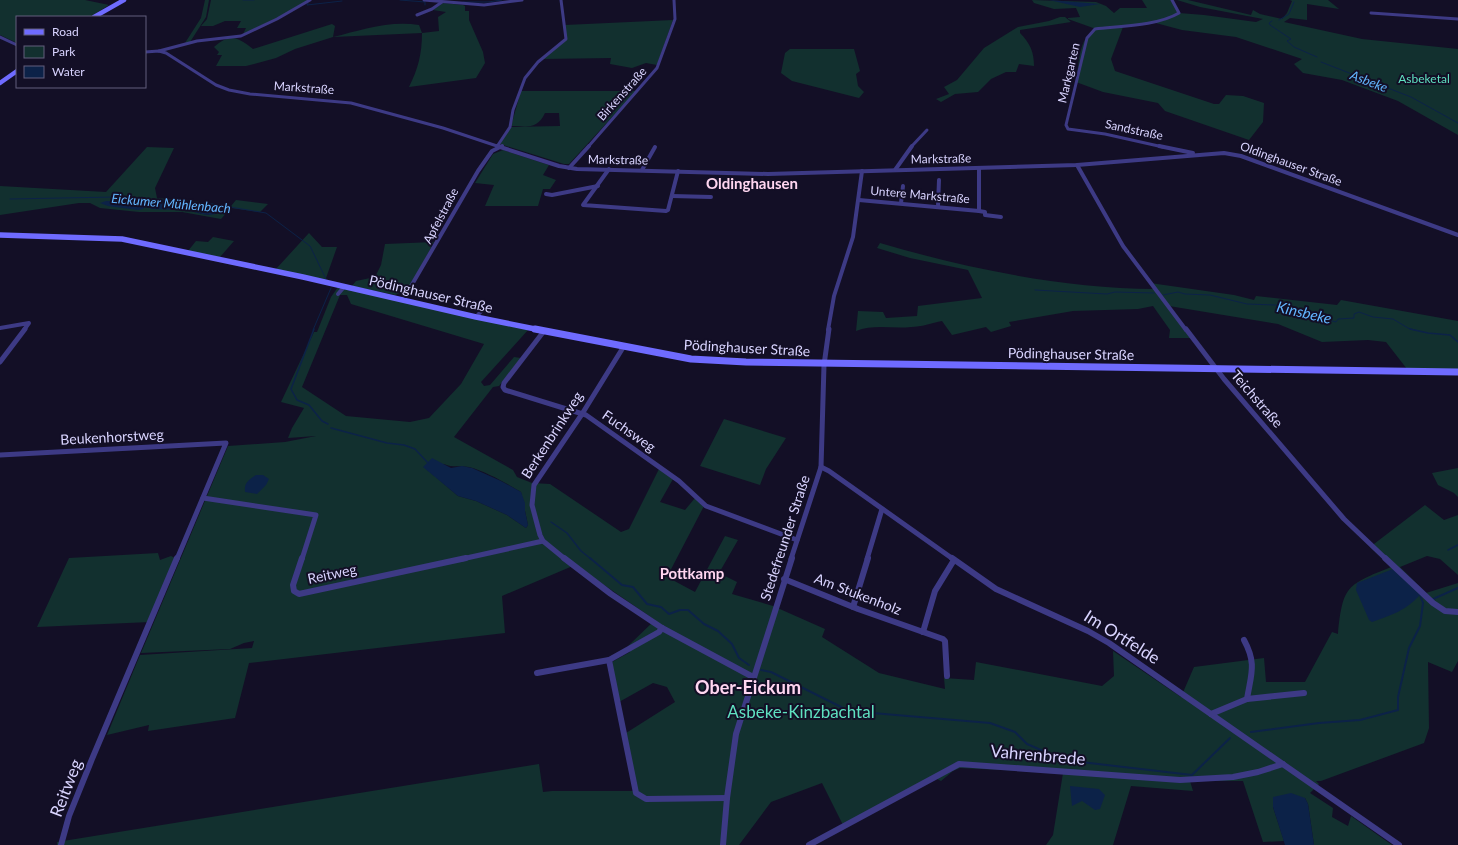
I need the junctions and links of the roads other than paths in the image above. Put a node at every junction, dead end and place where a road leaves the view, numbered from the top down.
1 (124, 0) edge
2 (310, 0) edge
3 (424, 0) edge
4 (522, 0) edge
5 (561, 0) edge
6 (674, 0) edge
7 (1172, 0) edge
8 (442, 2) junction
9 (1371, 13) dead end
10 (417, 15) dead end
11 (96, 16) edge
12 (1458, 19) edge
13 (1, 38) edge
14 (16, 45) edge
15 (159, 51) junction
16 (146, 52) edge
17 (16, 72) edge
18 (0, 83) edge
19 (1068, 129) joint
20 (927, 130) dead end
21 (500, 146) junction
22 (656, 147) dead end
23 (1196, 154) junction
24 (1111, 162) joint
25 (1077, 165) junction
26 (569, 168) junction
27 (979, 168) junction
28 (608, 169) junction
29 (642, 170) junction
30 (895, 170) junction
31 (678, 171) junction
32 (862, 171) junction
33 (939, 180) dead end
34 (598, 186) junction
35 (903, 186) dead end
36 (546, 194) dead end
37 (672, 196) junction
38 (711, 197) dead end
39 (859, 200) junction
40 (901, 203) junction
41 (938, 206) junction
42 (979, 211) junction
43 (1001, 217) dead end
44 (0, 235) edge
45 (1458, 235) edge
46 (344, 286) junction
47 (338, 294) dead end
48 (403, 300) junction
49 (485, 306) dead end
50 (476, 317) junction
51 (0, 328) edge
52 (544, 330) junction
53 (624, 346) junction
54 (0, 362) edge
55 (825, 363) junction
56 (1215, 368) junction
57 (1458, 372) edge
58 (582, 414) junction
59 (226, 443) joint
60 (0, 455) edge
61 (821, 467) junction
62 (203, 498) junction
63 (882, 509) junction
64 (543, 540) junction
65 (797, 540) junction
66 (954, 560) junction
67 (784, 579) junction
68 (853, 607) junction
69 (1458, 612) edge
70 (662, 628) junction
71 (923, 632) junction
72 (1244, 640) dead end
73 (609, 660) junction
74 (537, 672) dead end
75 (946, 676) dead end
76 (753, 677) junction
77 (1304, 693) dead end
78 (1247, 699) junction
79 (1212, 714) junction
80 (1283, 764) junction
81 (727, 798) junction
82 (61, 845) edge
83 (723, 845) edge
84 (809, 845) edge
85 (1399, 845) edge

1 - 11 street
2 - 15 street
3 - 8 street
4 - 8 street
5 - 21 street, Apfelstraße
6 - 26 street, Birkenstraße
7 - 19 street, Markgarten
8 - 10 street
9 - 12 street
13 - 14 street
15 - 16 street, Markstraße
15 - 21 street, Markstraße
17 - 18 street
19 - 23 street, Sandstraße
20 - 30 street
21 - 26 street, Markstraße
21 - 48 street, Apfelstraße
22 - 29 street
23 - 24 street, Oldinghauser Straße
23 - 45 street, Oldinghauser Straße
24 - 25 street, Markstraße
25 - 27 street, Markstraße
25 - 56 street, Teichstraße
26 - 28 street, Markstraße
27 - 30 street, Markstraße
27 - 42 street, Untere Markstraße
28 - 29 street, Markstraße
28 - 34 street
29 - 31 street, Markstraße
30 - 32 street, Markstraße
31 - 32 street, Markstraße
31 - 37 street
32 - 39 street, Stedefreunder Straße
33 - 41 street
34 - 36 street
34 - 37 street
35 - 40 street
37 - 38 street
39 - 40 street, Untere Markstraße
39 - 55 street, Stedefreunder Straße
40 - 41 street, Untere Markstraße
41 - 42 street, Untere Markstraße
42 - 43 street, Untere Markstraße
44 - 46 street, Pödinghauser Straße
46 - 47 street
46 - 48 street, Pödinghauser Straße
48 - 50 street, Pödinghauser Straße
49 - 50 street
50 - 52 street, Pödinghauser Straße
51 - 54 street
52 - 53 street, Pödinghauser Straße
52 - 58 street, Fuchsweg
53 - 55 street, Pödinghauser Straße
53 - 58 street, Berkenbrinkweg
55 - 56 street, Pödinghauser Straße
55 - 61 street, Stedefreunder Straße
56 - 57 street, Pödinghauser Straße
56 - 69 street, Teichstraße
58 - 64 street, Berkenbrinkweg
58 - 65 street, Fuchsweg
59 - 60 street, Beukenhorstweg
59 - 62 street, Reitweg
61 - 63 street, Im Ortfelde
61 - 65 street, Stedefreunder Straße
62 - 64 street, Reitweg
62 - 82 street, Reitweg
63 - 66 street, Im Ortfelde
63 - 68 street
64 - 70 street, Berkenbrinkweg
65 - 67 street, Stedefreunder Straße
66 - 71 street
66 - 79 street, Im Ortfelde
67 - 68 street, Am Stukenholz
67 - 76 street, Stedefreunder Straße
68 - 71 street, Am Stukenholz
70 - 73 street
70 - 76 street, Berkenbrinkweg
71 - 75 street, Am Stukenholz
72 - 78 street
73 - 74 street
73 - 81 street
76 - 81 street, Stedefreunder Straße
77 - 78 street
78 - 79 street
79 - 80 street, Im Ortfelde
80 - 84 street, Vahrenbrede
80 - 85 street, Im Ortfelde
81 - 83 street, Stedefreunder Straße

